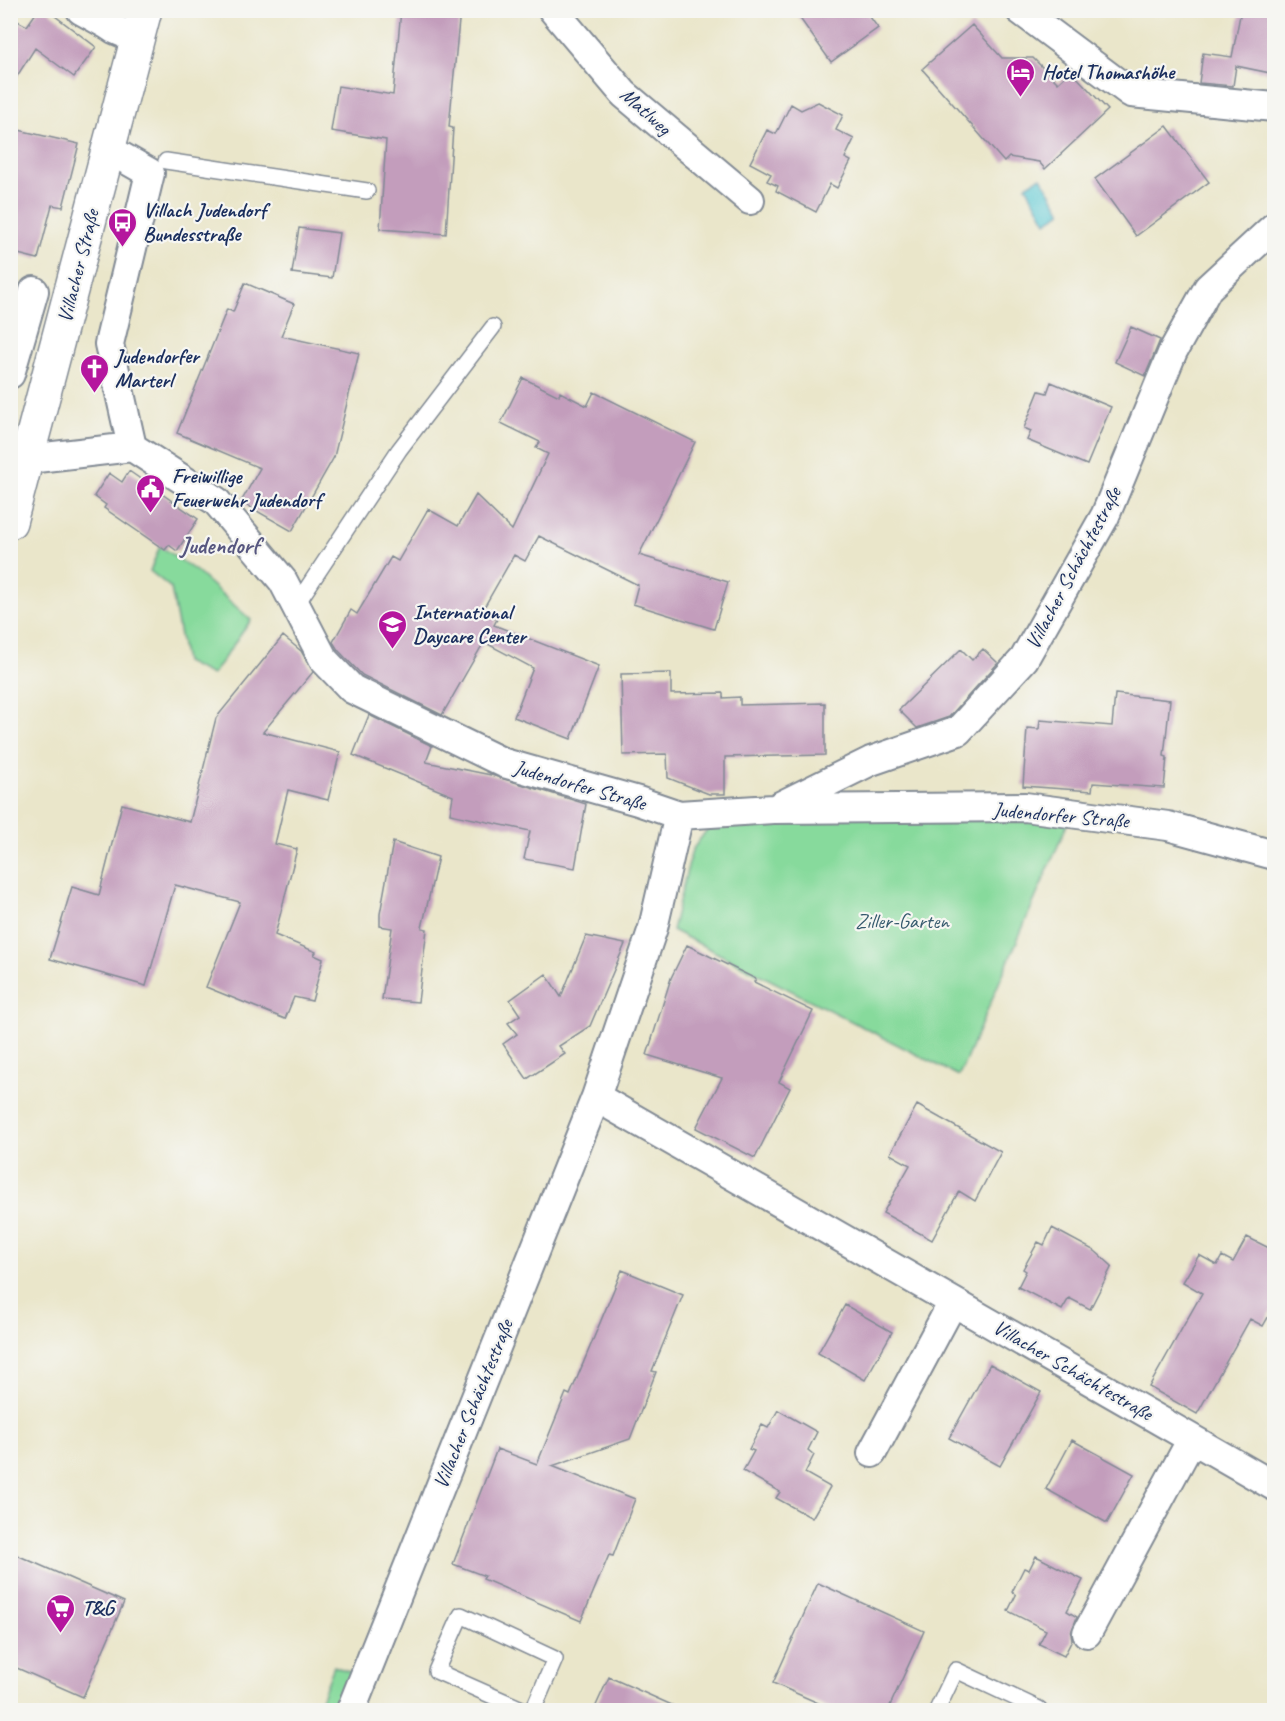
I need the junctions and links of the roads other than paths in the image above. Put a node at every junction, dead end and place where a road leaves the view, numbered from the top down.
1 (81, 10) edge
2 (553, 10) edge
3 (1020, 10) edge
4 (110, 18) edge
5 (141, 25) edge
6 (1275, 107) edge
7 (108, 149) junction
8 (166, 161) dead end
9 (367, 191) dead end
10 (750, 200) dead end
11 (1275, 227) edge
12 (34, 291) dead end
13 (493, 327) dead end
14 (10, 374) edge
15 (132, 447) junction
16 (19, 462) edge
17 (10, 522) edge
18 (296, 606) junction
19 (773, 809) junction
20 (679, 815) junction
21 (1275, 855) edge
22 (596, 1097) junction
23 (953, 1302) junction
24 (1192, 1438) junction
25 (872, 1453) dead end
26 (1275, 1486) edge
27 (1088, 1633) dead end
28 (351, 1710) edge
29 (524, 1710) edge
30 (533, 1710) edge
31 (936, 1710) edge
32 (1038, 1710) edge

1 - 4 street
2 - 10 street, Matlweg
3 - 6 street
4 - 5 street
5 - 7 main road, Villacher Straße
7 - 15 street
7 - 16 main road, Villacher Straße
8 - 9 lane
11 - 19 street, Villacher Schächtestraße
12 - 14 street
13 - 18 lane
15 - 16 street
15 - 18 street, Judendorfer Straße
16 - 17 main road, Villacher Straße
18 - 20 street, Judendorfer Straße
19 - 20 street, Judendorfer Straße
19 - 21 street, Judendorfer Straße
20 - 22 street, Villacher Schächtestraße
22 - 23 street, Villacher Schächtestraße
22 - 28 street, Villacher Schächtestraße
23 - 24 street, Villacher Schächtestraße
23 - 25 street
24 - 26 street, Villacher Schächtestraße
24 - 27 street
29 - 30 lane
31 - 32 lane

